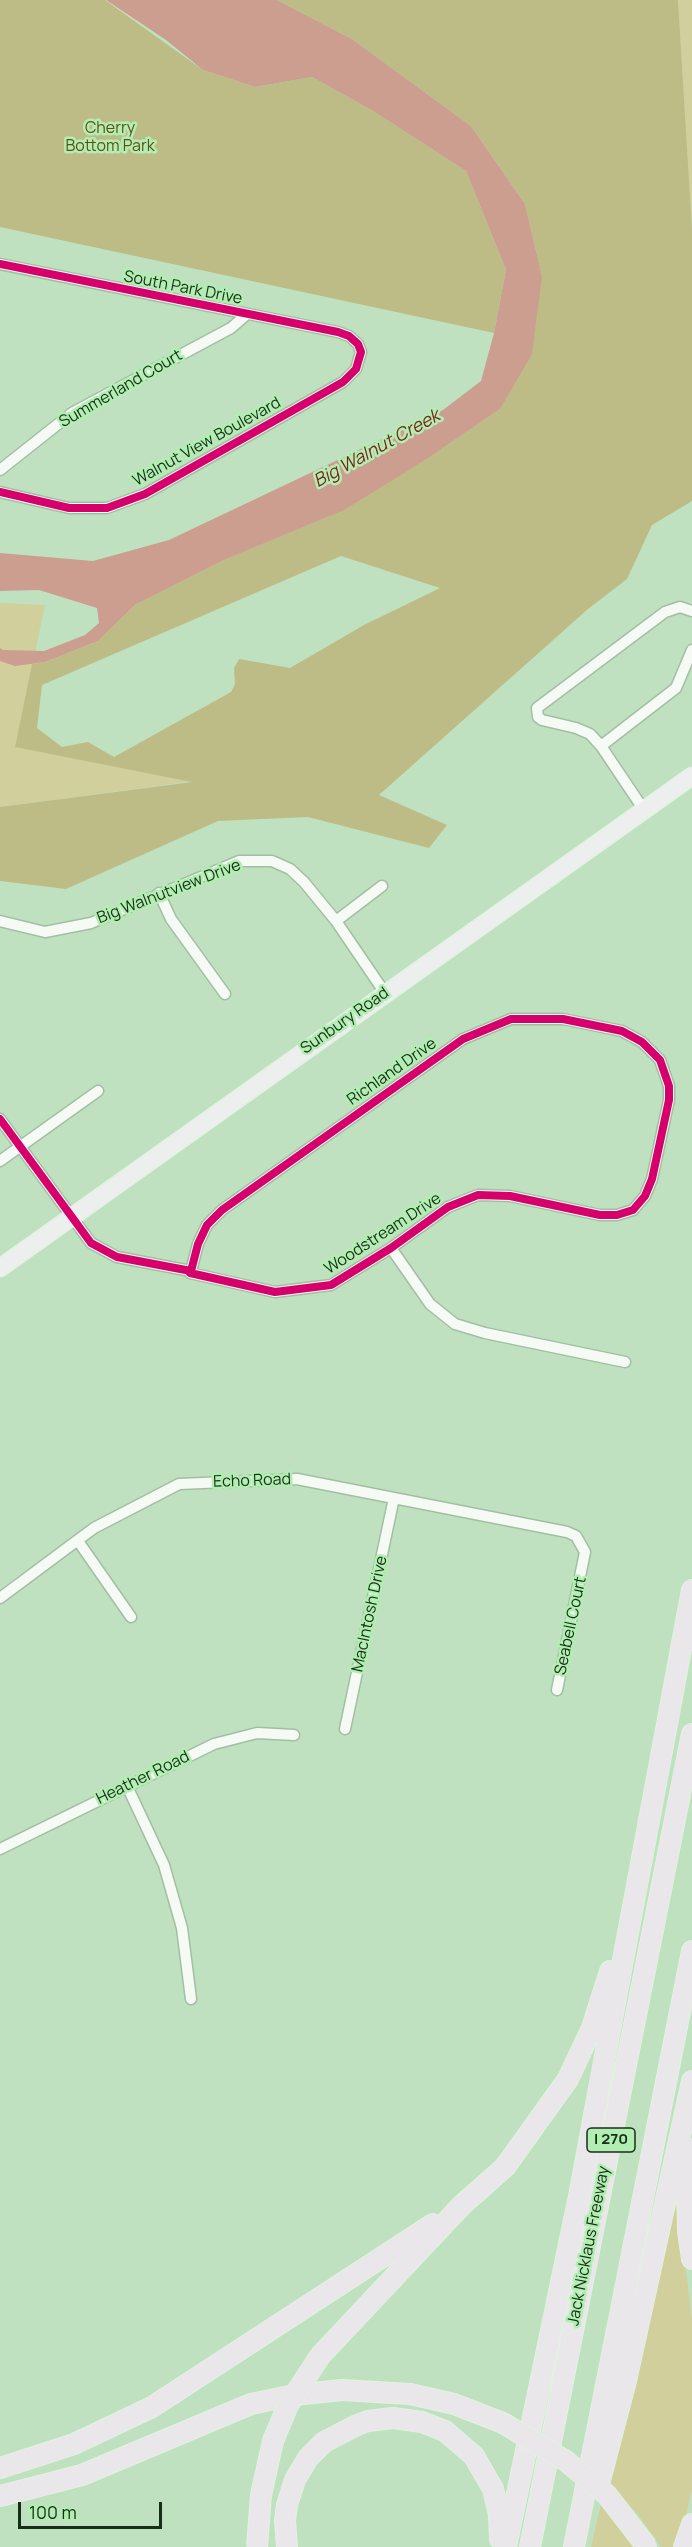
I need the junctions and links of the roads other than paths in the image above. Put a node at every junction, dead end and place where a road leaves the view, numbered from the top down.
1 (0, 264) edge
2 (246, 315) junction
3 (358, 344) joint
4 (0, 470) edge
5 (0, 492) edge
6 (692, 612) edge
7 (692, 650) edge
8 (601, 746) junction
9 (692, 776) edge
10 (644, 810) junction
11 (382, 886) dead end
12 (159, 893) junction
13 (0, 921) edge
14 (336, 921) junction
15 (385, 993) junction
16 (225, 994) dead end
17 (660, 1060) joint
18 (98, 1091) dead end
19 (0, 1119) edge
20 (21, 1146) junction
21 (0, 1161) edge
22 (71, 1217) junction
23 (391, 1248) junction
24 (0, 1268) edge
25 (191, 1271) junction
26 (625, 1362) dead end
27 (394, 1498) junction
28 (78, 1541) junction
29 (584, 1561) joint
30 (692, 1590) edge
31 (0, 1598) edge
32 (131, 1617) dead end
33 (557, 1690) dead end
34 (345, 1729) dead end
35 (692, 1734) edge
36 (294, 1735) dead end
37 (663, 1740) junction
38 (127, 1786) junction
39 (0, 1849) edge
40 (692, 1951) edge
41 (191, 1999) dead end
42 (692, 2082) edge
43 (462, 2205) junction
44 (692, 2259) edge
45 (0, 2468) edge
46 (0, 2496) edge
47 (692, 2524) edge
48 (257, 2547) edge
49 (287, 2547) edge
50 (499, 2547) edge
51 (506, 2547) edge
52 (530, 2547) edge
53 (574, 2547) edge
54 (579, 2547) edge
55 (647, 2547) edge
56 (684, 2547) edge

1 - 2 street, South Park Drive
2 - 3 street, South Park Drive
2 - 4 street, Summerland Court
3 - 5 street, Walnut View Boulevard
6 - 8 street
7 - 8 street
8 - 10 street
9 - 10 main road, Sunbury Road
10 - 15 main road, Sunbury Road
11 - 14 street
12 - 13 street, Big Walnutview Drive
12 - 14 street, Big Walnutview Drive
12 - 16 street
14 - 15 street, Big Walnutview Drive
15 - 22 main road, Sunbury Road
17 - 23 street, Woodstream Drive
17 - 25 street, Richland Drive
18 - 20 street
19 - 20 street, Woodstream Drive
20 - 21 street
20 - 22 street, Woodstream Drive
22 - 24 main road, Sunbury Road
22 - 25 street, Woodstream Drive
23 - 25 street, Woodstream Drive
23 - 26 street
27 - 28 street, Echo Road
27 - 29 street, Echo Road
27 - 34 street, MacIntosh Drive
28 - 31 street, Echo Road
28 - 32 street
29 - 33 street, Seabell Court
30 - 37 highway
35 - 52 highway, Jack Nicklaus Freeway / I 270
36 - 38 street, Heather Road
37 - 43 highway
37 - 51 highway
38 - 39 street, Heather Road
38 - 41 street
40 - 53 highway, I 270
42 - 44 highway
42 - 54 highway
43 - 45 highway
43 - 48 highway, bridge
46 - 55 highway, bridge
47 - 56 highway
49 - 50 highway

